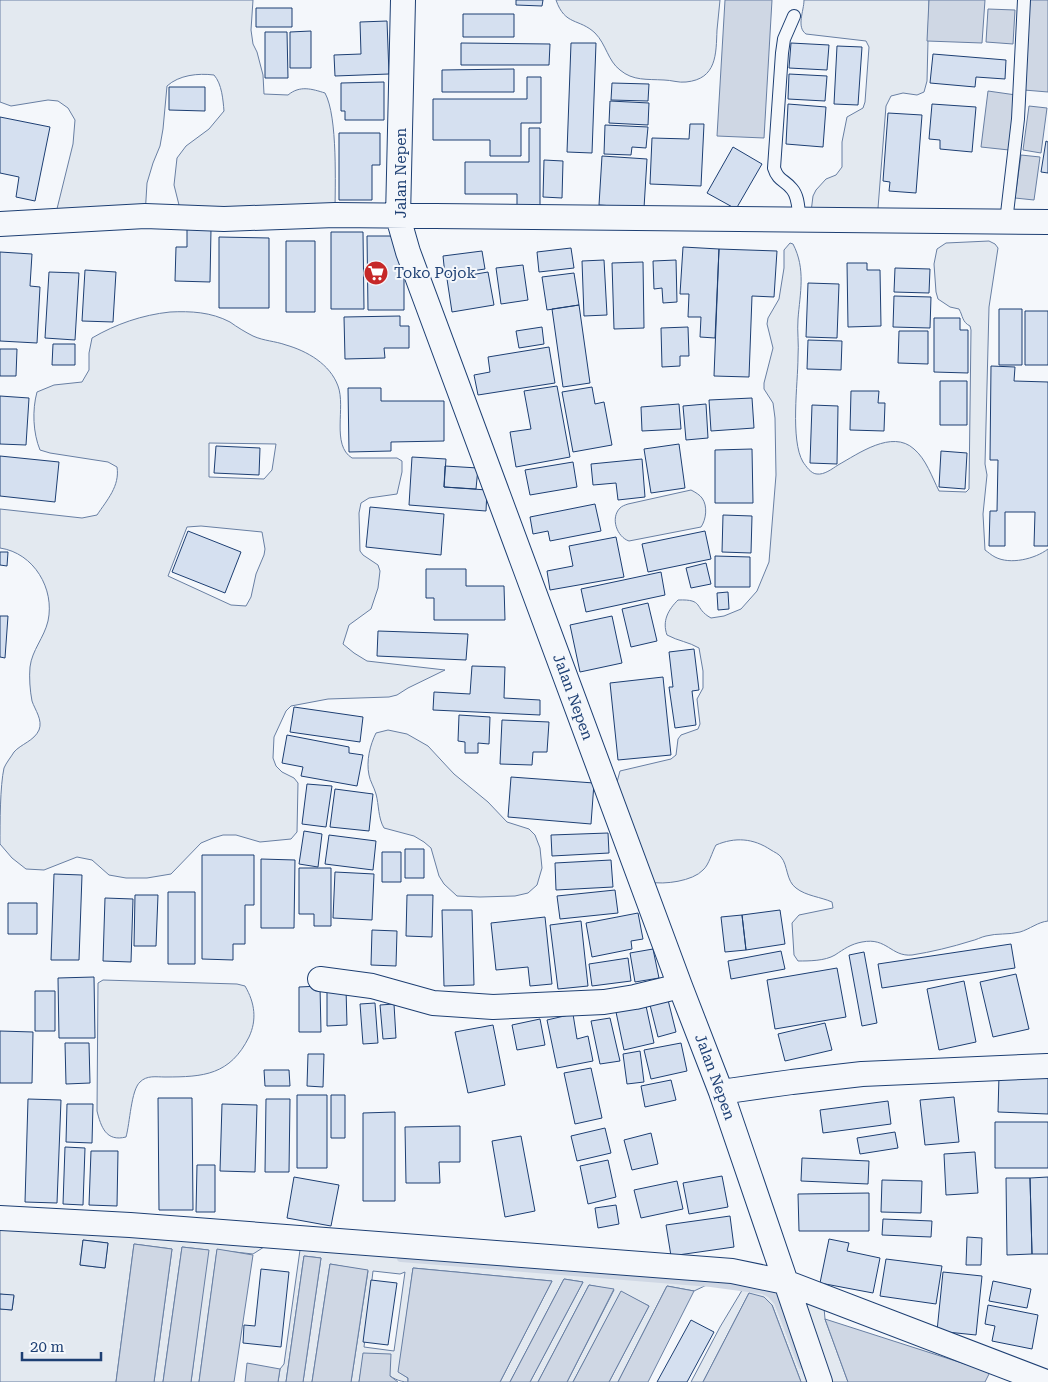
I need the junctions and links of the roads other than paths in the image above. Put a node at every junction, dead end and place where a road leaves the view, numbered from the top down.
1 (403, 0) edge
2 (1024, 0) edge
3 (794, 16) dead end
4 (398, 217) junction
5 (800, 220) junction
6 (1006, 222) junction
7 (1048, 222) edge
8 (0, 224) edge
9 (320, 979) dead end
10 (680, 986) junction
11 (1047, 1066) edge
12 (722, 1092) junction
13 (0, 1218) edge
14 (784, 1282) junction
15 (820, 1382) edge
16 (1046, 1382) edge

1 - 4 street, Jalan Nepen
2 - 6 lane
3 - 5 lane
4 - 5 street
4 - 8 street
4 - 10 street, Jalan Nepen
5 - 6 street
6 - 7 street
9 - 10 street
10 - 12 street, Jalan Nepen
11 - 12 street
12 - 14 street, Jalan Nepen
13 - 14 street
14 - 15 street, Jalan Nepen
14 - 16 street

